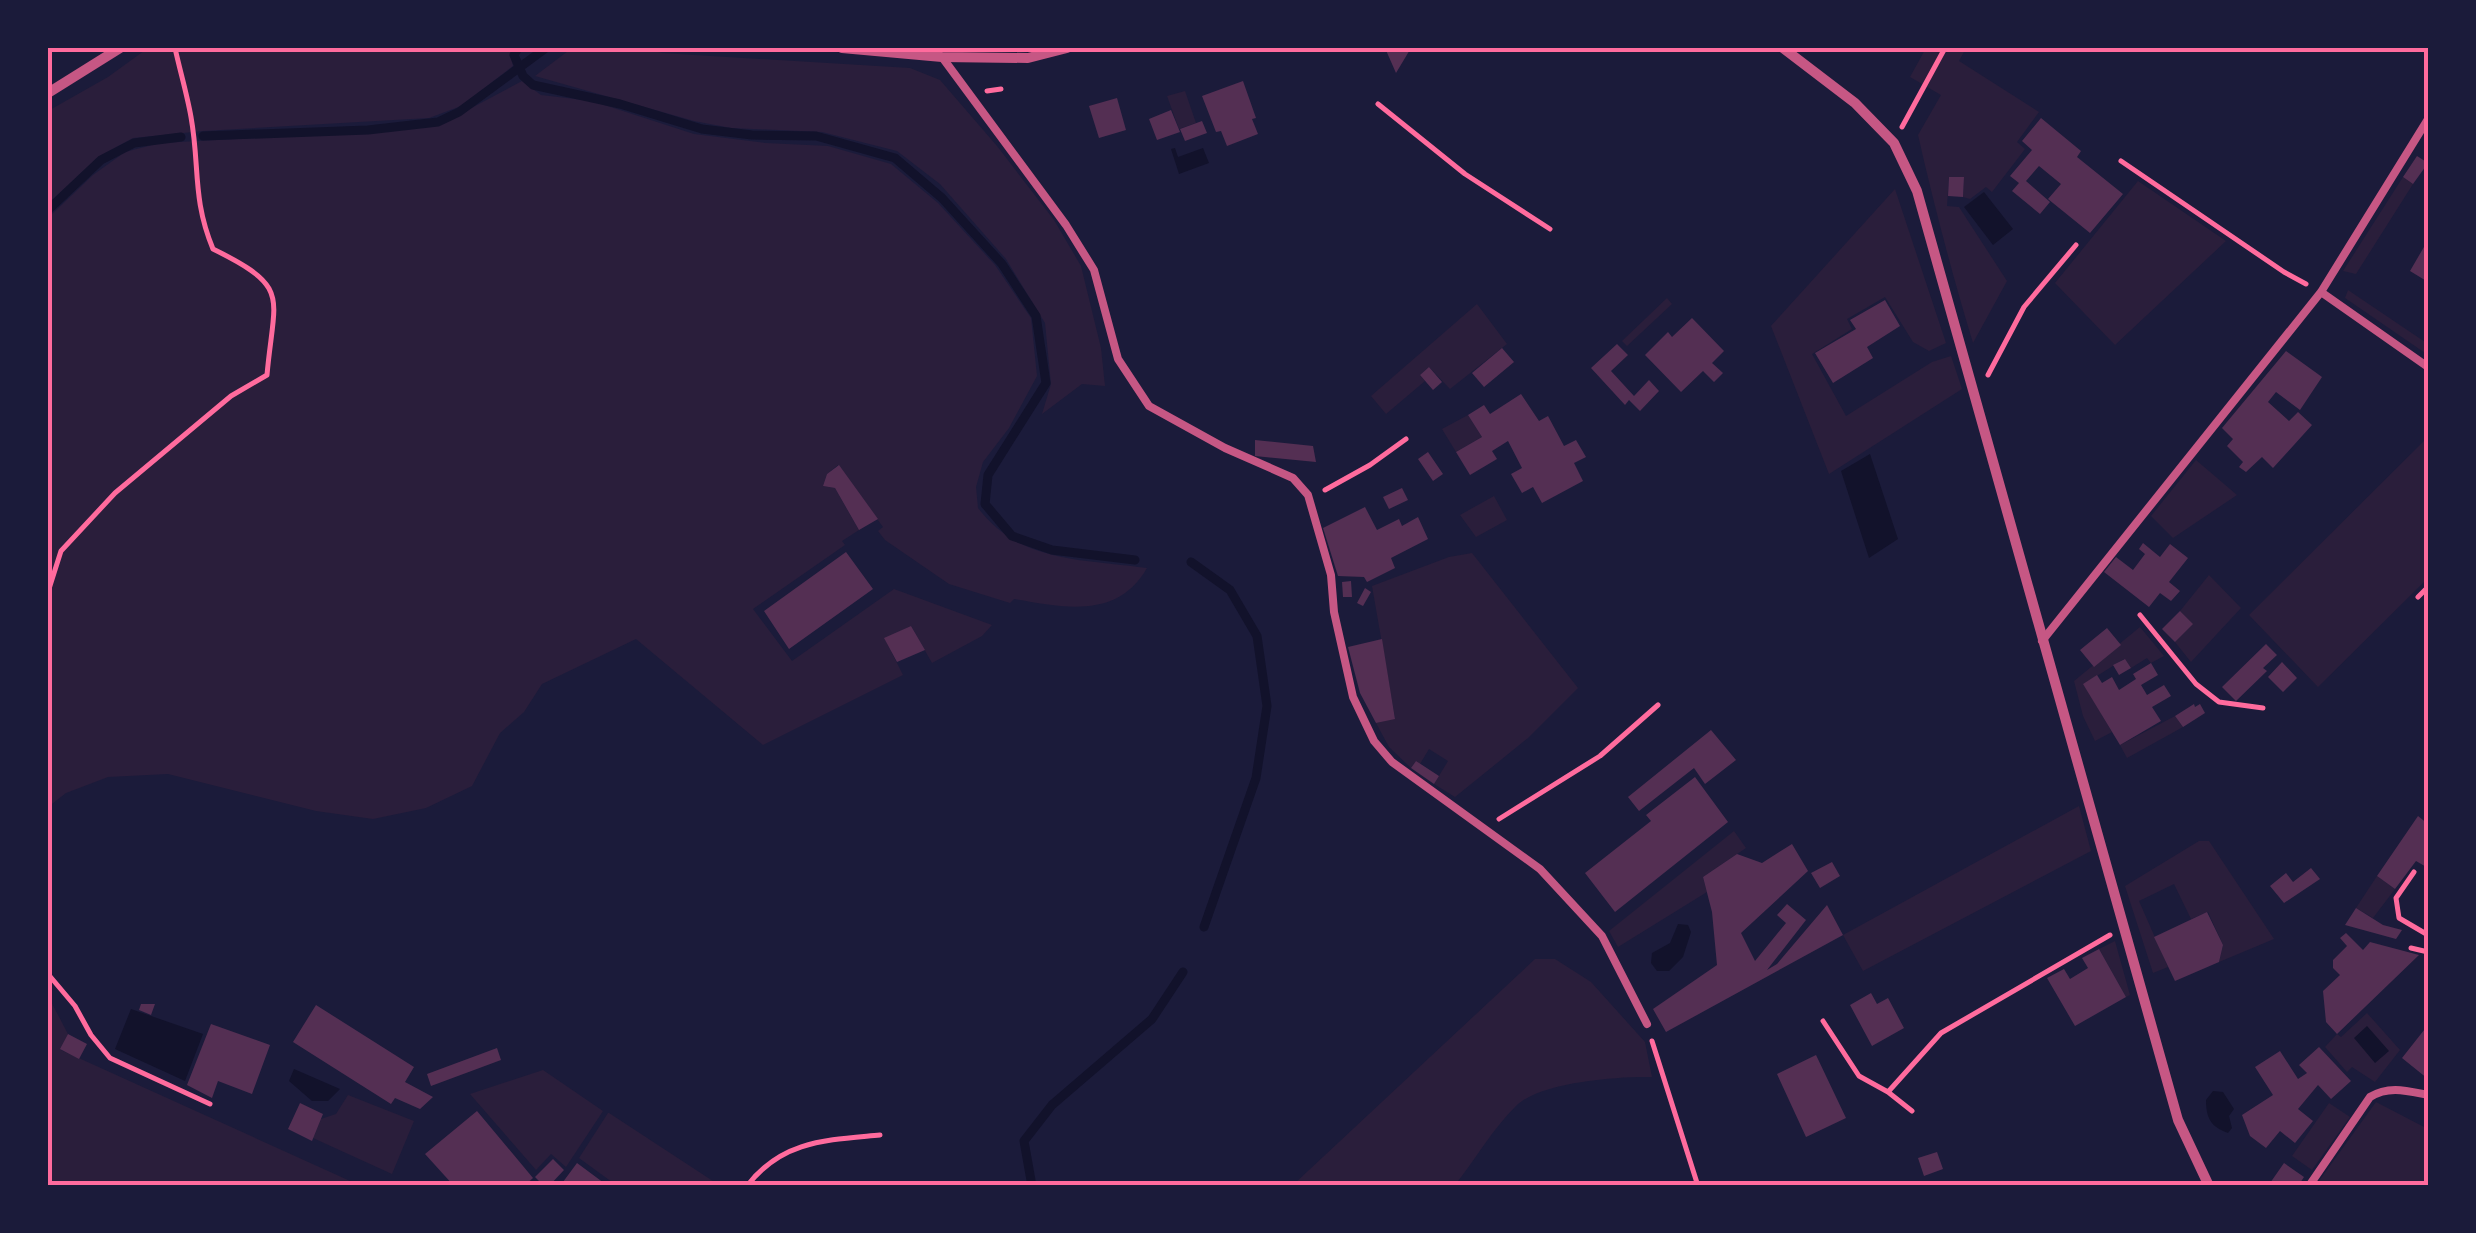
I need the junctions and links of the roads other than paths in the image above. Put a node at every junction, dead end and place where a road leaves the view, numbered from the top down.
1 (120, 48) edge
2 (842, 48) edge
3 (1067, 48) edge
4 (1783, 48) edge
5 (942, 58) junction
6 (48, 93) edge
7 (2428, 119) edge
8 (2321, 292) junction
9 (2428, 367) edge
10 (2042, 641) junction
11 (1647, 1024) road end
12 (2428, 1095) edge
13 (2209, 1186) edge
14 (2309, 1186) edge

1 - 6 street
2 - 5 street
3 - 5 street
4 - 10 street
5 - 11 lane
7 - 8 lane
8 - 9 lane
8 - 10 lane
10 - 13 street
12 - 14 lane

